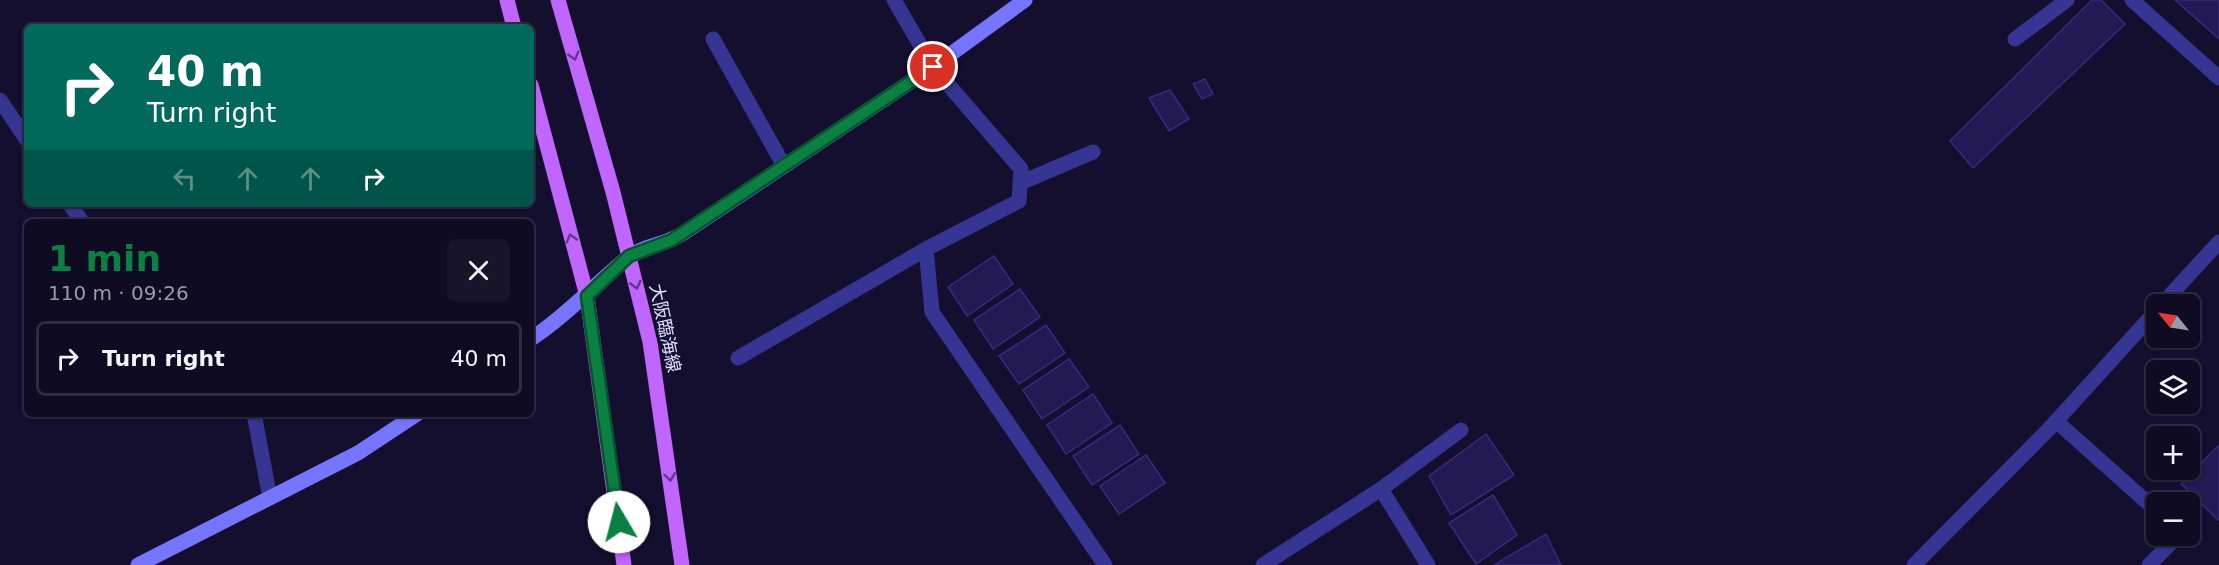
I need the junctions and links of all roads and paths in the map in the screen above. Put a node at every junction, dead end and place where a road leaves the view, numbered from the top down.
1 (507, 0) edge
2 (558, 0) edge
3 (894, 0) edge
4 (1024, 0) edge
5 (2067, 0) edge
6 (2132, 0) edge
7 (513, 24) edge
8 (713, 39) dead end
9 (2015, 39) dead end
10 (933, 67) junction
11 (2219, 78) edge
12 (534, 96) edge
13 (0, 100) edge
14 (24, 136) edge
15 (1093, 152) dead end
16 (784, 166) junction
17 (1020, 183) junction
18 (2219, 242) edge
19 (926, 249) junction
20 (629, 256) junction
21 (2171, 294) edge
22 (587, 296) junction
23 (2146, 322) edge
24 (534, 337) edge
25 (738, 358) dead end
26 (255, 417) edge
27 (412, 417) edge
28 (2056, 421) junction
29 (1461, 430) dead end
30 (1381, 489) junction
31 (270, 498) junction
32 (2146, 501) edge
33 (2168, 546) edge
34 (138, 565) edge
35 (624, 565) edge
36 (682, 565) edge
37 (1105, 565) edge
38 (1263, 565) edge
39 (1428, 565) edge
40 (1914, 565) edge
41 (2149, 565) edge

1 - 7 main road
2 -> 20 main road, 大阪臨海線
3 - 10 street
4 - 10 street
5 - 9 street
6 - 11 street
8 - 16 street
10 - 16 street
10 - 17 street
22 -> 12 main road
13 - 14 street
15 - 17 street
16 - 20 street
17 - 19 street
18 - 21 street
19 - 25 street
19 - 37 street
20 - 22 street
20 -> 36 main road, 大阪臨海線
22 - 24 street
22 - 35 main road
23 - 28 street
26 - 31 street
27 - 31 street
28 - 32 street
28 - 40 street
29 - 30 street
30 - 38 street
30 - 39 street
31 - 34 street
33 - 41 street

